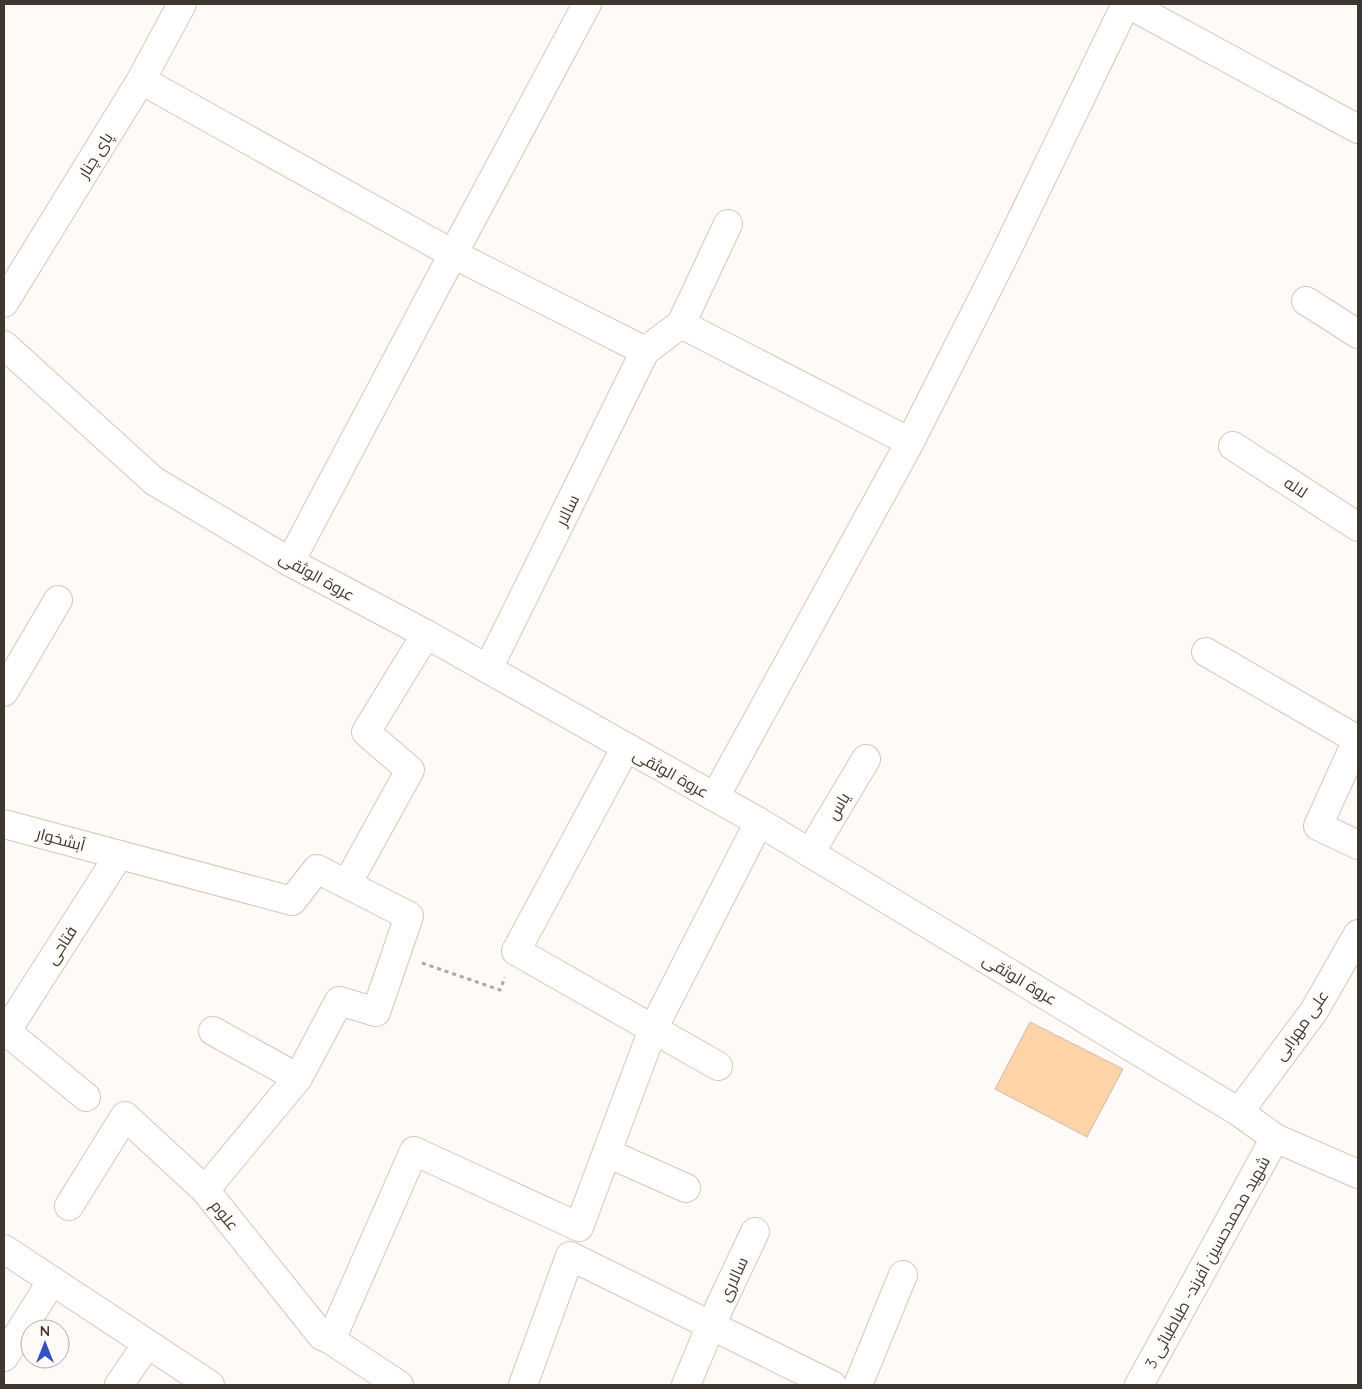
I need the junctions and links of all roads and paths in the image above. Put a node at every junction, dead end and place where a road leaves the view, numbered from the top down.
1 (182, 4) edge
2 (587, 4) edge
3 (1127, 4) edge
4 (141, 80) junction
5 (1358, 129) edge
6 (728, 224) dead end
7 (453, 254) junction
8 (1306, 301) dead end
9 (4, 304) edge
10 (681, 324) junction
11 (1358, 334) edge
12 (4, 345) edge
13 (645, 351) junction
14 (910, 442) junction
15 (1233, 446) dead end
16 (1358, 527) edge
17 (290, 562) junction
18 (58, 600) dead end
19 (426, 634) junction
20 (1206, 652) dead end
21 (488, 669) junction
22 (4, 692) edge
23 (1358, 739) edge
24 (626, 748) junction
25 (866, 759) dead end
26 (715, 797) junction
27 (759, 822) junction
28 (4, 824) edge
29 (1358, 845) edge
30 (810, 853) junction
31 (119, 855) junction
32 (348, 884) junction
33 (1358, 934) edge
34 (516, 951) junction
35 (396, 954) junction
36 (653, 1029) junction
37 (214, 1030) dead end
38 (5, 1033) edge
39 (718, 1066) dead end
40 (298, 1078) junction
41 (86, 1097) dead end
42 (1239, 1112) junction
43 (1275, 1138) junction
44 (607, 1153) junction
45 (1358, 1174) edge
46 (686, 1188) dead end
47 (205, 1190) junction
48 (69, 1206) dead end
49 (579, 1227) junction
50 (755, 1232) dead end
51 (4, 1249) edge
52 (570, 1256) junction
53 (903, 1275) dead end
54 (52, 1280) junction
55 (711, 1325) junction
56 (331, 1340) junction
57 (147, 1344) junction
58 (4, 1357) edge
59 (1146, 1382) edge
60 (119, 1385) edge
61 (210, 1385) edge
62 (399, 1385) edge
63 (523, 1385) edge
64 (686, 1385) edge
65 (832, 1385) edge
66 (858, 1385) edge

1 - 4 street, پای چنار
2 - 7 street
3 - 5 street
3 - 14 street
4 - 7 street
4 - 9 street, پای چنار
6 - 10 street
7 - 13 street
7 - 17 street
8 - 11 street
10 - 13 street
10 - 14 street
12 - 17 street, عروة الوثقی
13 - 21 street, سالار
14 - 26 street
15 - 16 street, لاله
17 - 19 street, عروة الوثقی
18 - 22 street
19 - 21 street, عروة الوثقی
19 - 32 street
20 - 23 street
21 - 24 street, عروة الوثقی
23 - 29 street
24 - 26 street, عروة الوثقی
24 - 34 street
25 - 30 street, یاس
26 - 27 street, عروة الوثقی
27 - 30 street, عروة الوثقی
27 - 36 street
28 - 31 street, آبشخوار
30 - 42 street, عروة الوثقی
31 - 32 street, آبشخوار
31 - 38 street, فتاحی
32 - 35 street
33 - 42 street, علی مهرابی
34 - 35 path
34 - 36 street
35 - 40 street
36 - 39 street
36 - 44 street
37 - 40 street
38 - 41 street
40 - 47 street
42 - 43 street, عروة الوثقی
43 - 45 street, عروة الوثقی
43 - 59 street, شهید محمدحسین آفرند- طباطبائی 3
44 - 46 street
44 - 49 street
47 - 48 street, علوم
47 - 56 street, علوم
49 - 52 street
49 - 56 street
50 - 55 street, سالاری
51 - 54 street
52 - 55 street
52 - 63 street
53 - 66 street
54 - 57 street
54 - 58 street
55 - 64 street, سالاری
55 - 65 street
56 - 62 street, علوم
57 - 60 street
57 - 61 street

